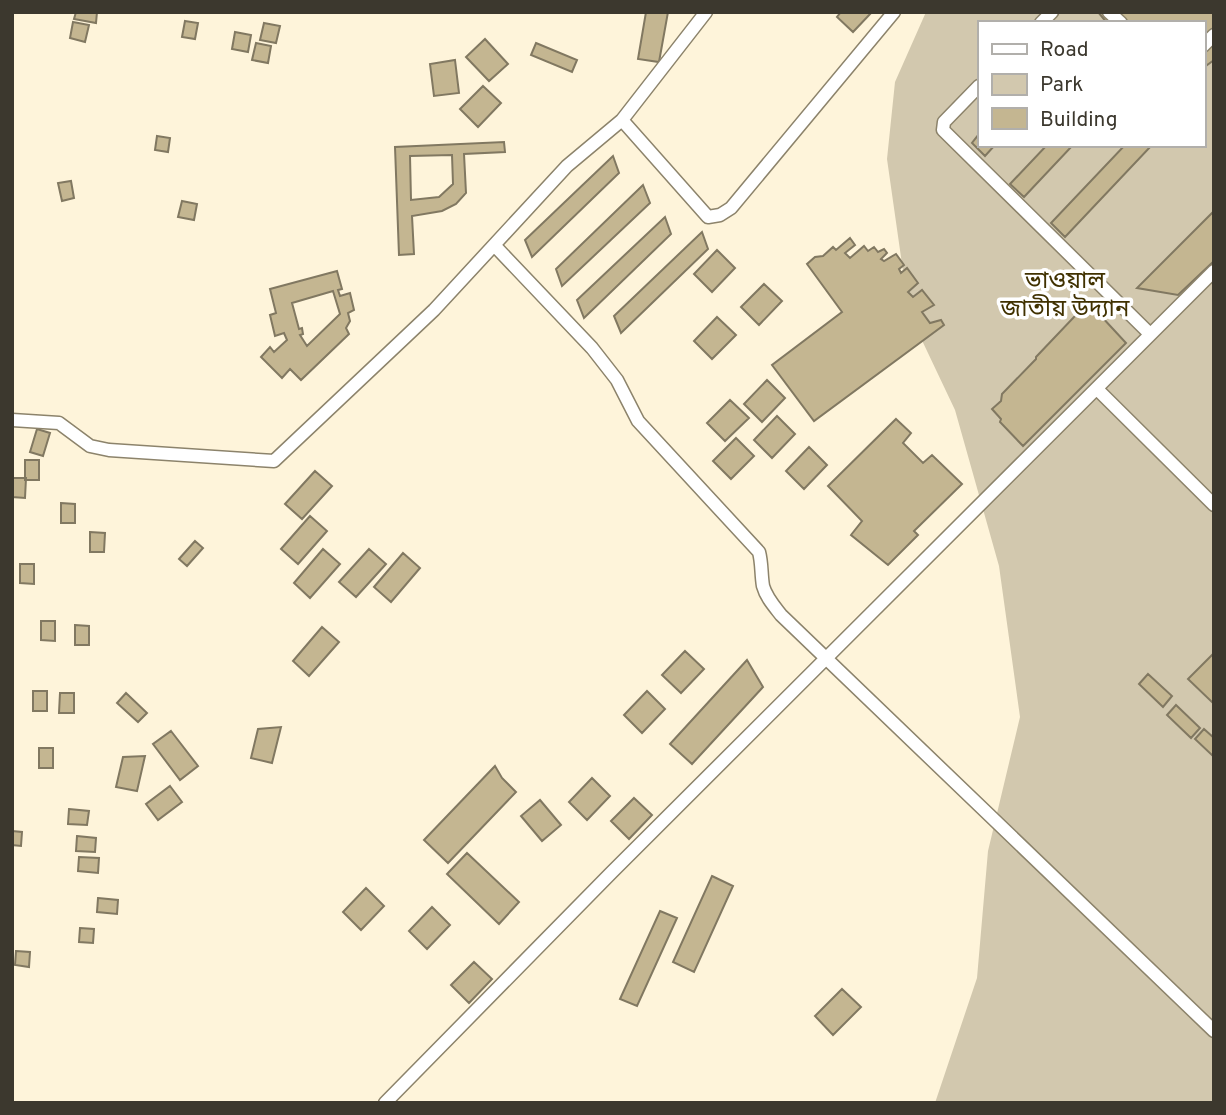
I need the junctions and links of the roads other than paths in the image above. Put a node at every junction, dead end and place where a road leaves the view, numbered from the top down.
1 (706, 12) edge
2 (894, 12) edge
3 (978, 87) edge
4 (622, 120) junction
5 (494, 245) junction
6 (1214, 271) edge
7 (1150, 334) junction
8 (1097, 389) junction
9 (12, 420) edge
10 (1214, 505) edge
11 (827, 657) junction
12 (1214, 1031) edge
13 (385, 1103) edge

1 - 4 street
2 - 4 street
3 - 7 street
4 - 5 street
5 - 9 street
5 - 11 street
6 - 7 street
7 - 8 street
8 - 10 street
8 - 11 street
11 - 12 street
11 - 13 street

